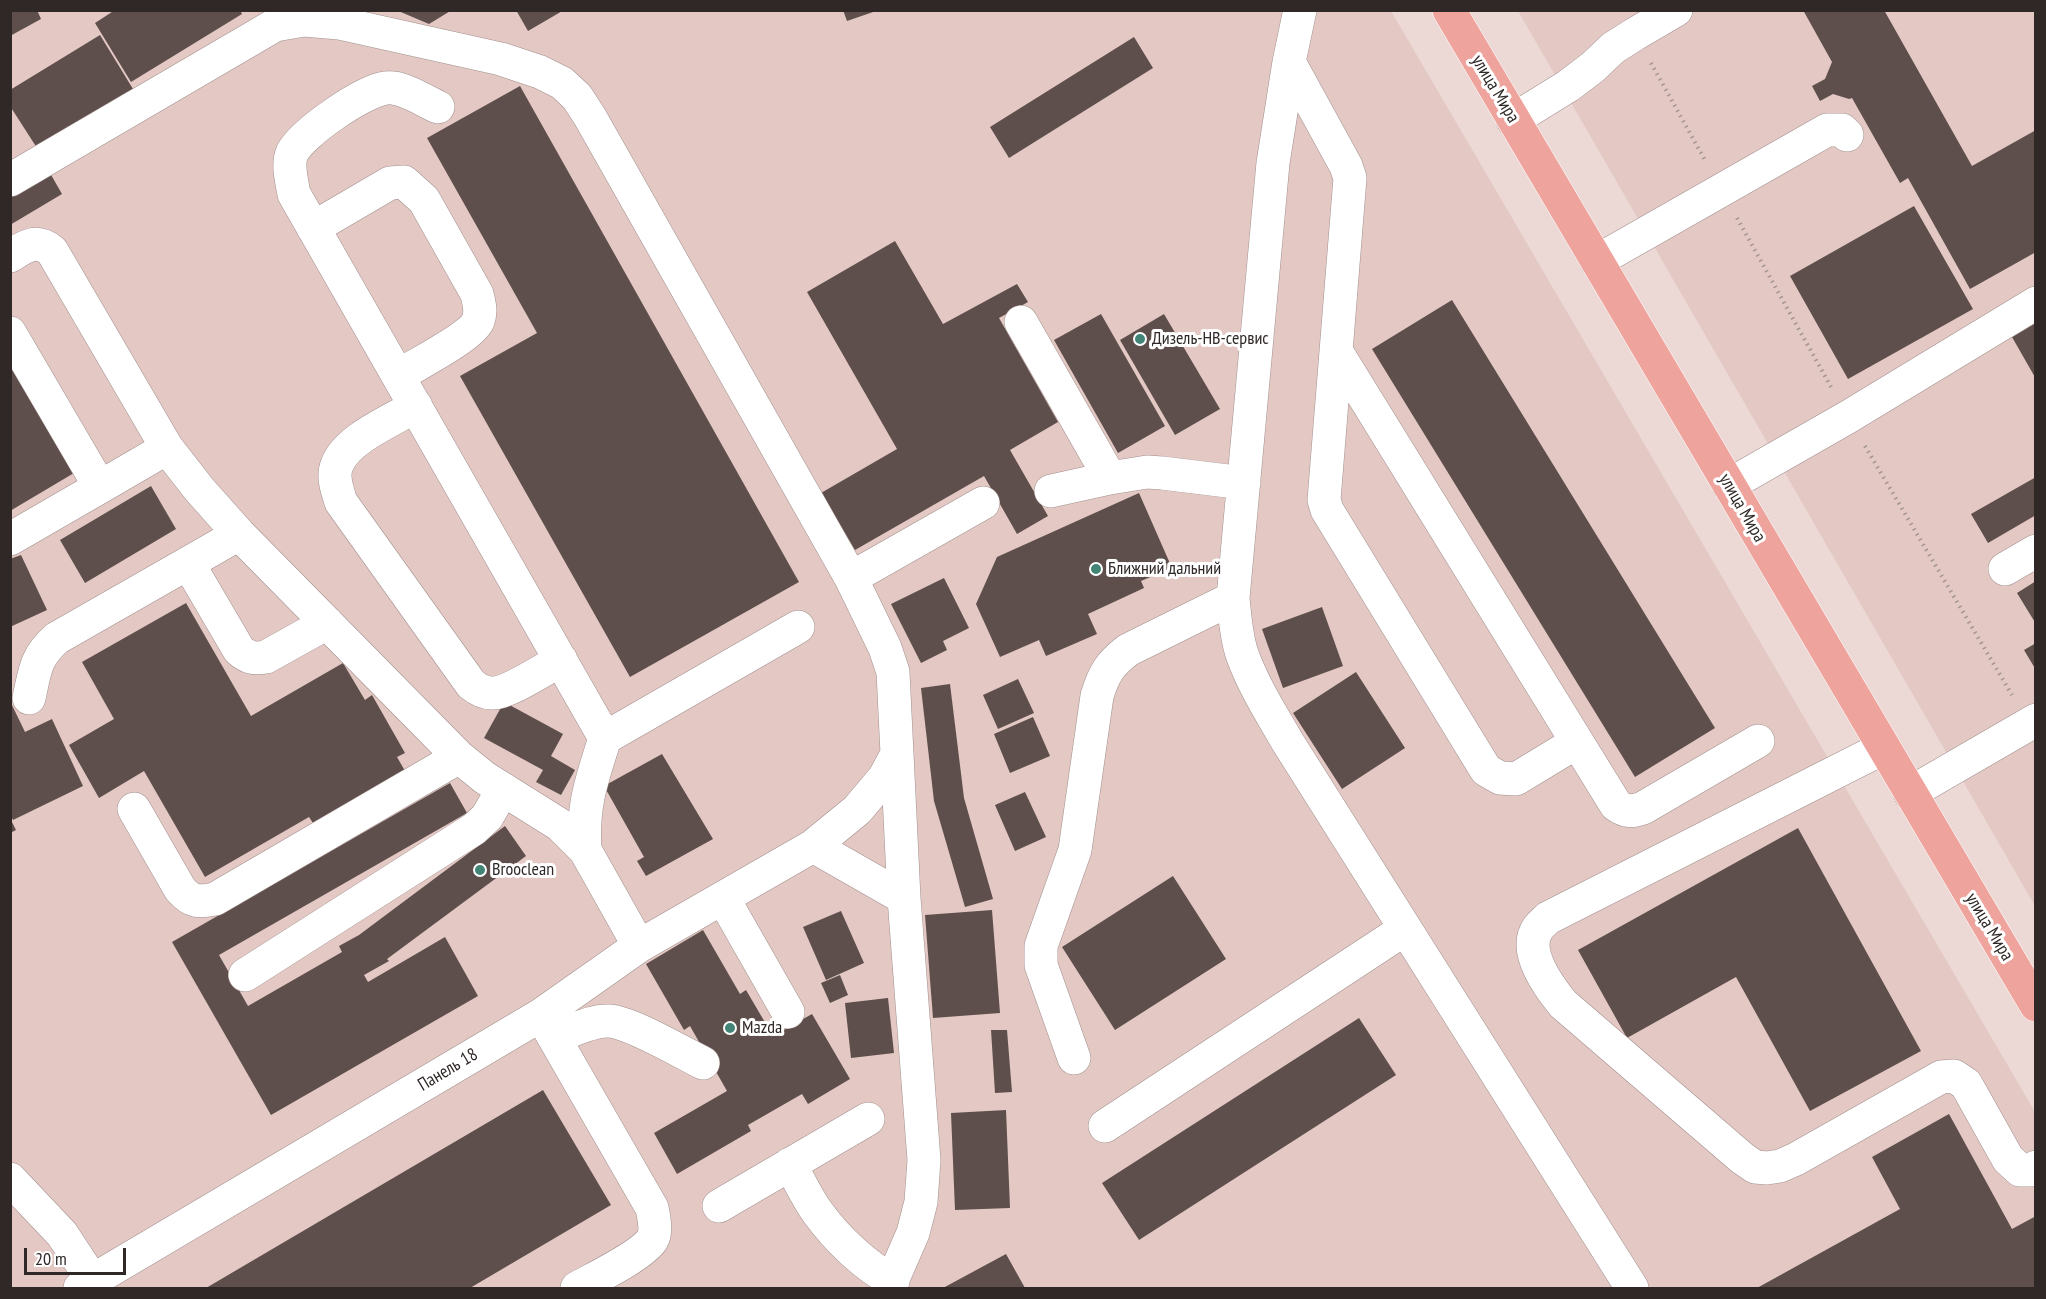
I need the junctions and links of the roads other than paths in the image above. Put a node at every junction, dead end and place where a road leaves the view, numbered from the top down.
1 (1300, 10) edge
2 (1449, 10) edge
3 (1676, 10) edge
4 (1289, 62) junction
5 (438, 107) dead end
6 (1513, 120) junction
7 (1847, 135) dead end
8 (10, 180) edge
9 (313, 228) junction
10 (10, 256) edge
11 (1597, 261) junction
12 (2036, 303) edge
13 (1021, 322) dead end
14 (10, 333) edge
15 (1336, 351) junction
16 (398, 376) junction
17 (416, 406) junction
18 (167, 448) junction
19 (1110, 478) junction
20 (1244, 483) junction
21 (1729, 485) junction
22 (100, 487) junction
23 (1051, 491) dead end
24 (983, 503) dead end
25 (239, 534) junction
26 (10, 539) edge
27 (2036, 550) edge
28 (188, 563) junction
29 (2005, 569) dead end
30 (851, 578) junction
31 (1233, 598) junction
32 (327, 623) junction
33 (798, 627) dead end
34 (561, 660) junction
35 (29, 698) dead end
36 (2032, 722) edge
37 (605, 738) junction
38 (1758, 741) dead end
39 (1577, 742) junction
40 (1883, 748) junction
41 (897, 754) junction
42 (459, 757) junction
43 (503, 789) junction
44 (1910, 793) junction
45 (134, 809) dead end
46 (813, 846) junction
47 (585, 850) junction
48 (723, 898) junction
49 (904, 898) junction
50 (1405, 929) junction
51 (639, 946) junction
52 (245, 975) dead end
53 (2036, 1005) edge
54 (788, 1012) dead end
55 (548, 1026) junction
56 (1074, 1058) dead end
57 (703, 1063) dead end
58 (868, 1119) dead end
59 (1105, 1126) dead end
60 (790, 1164) junction
61 (2036, 1167) edge
62 (10, 1179) edge
63 (719, 1206) dead end
64 (86, 1285) edge
65 (890, 1287) edge
66 (577, 1288) edge
67 (1632, 1288) edge

1 - 4 street
2 - 6 main road, улица Мира
3 - 6 street
4 - 15 street
4 - 20 street
5 - 9 street
6 - 11 main road, улица Мира
7 - 11 street
8 - 30 street
9 - 16 street
9 - 16 street
10 - 18 street
11 - 21 main road, улица Мира
12 - 21 street
13 - 19 street
14 - 22 street
15 - 39 street
15 - 39 street
16 - 17 street
17 - 34 street
17 - 34 street
18 - 22 street
18 - 25 street
19 - 20 street
19 - 23 street
20 - 31 street
21 - 40 main road, улица Мира
22 - 26 street
24 - 30 street
25 - 28 street
25 - 32 street
27 - 29 street
28 - 32 street
28 - 35 street
30 - 41 street
31 - 50 street
31 - 56 street
32 - 42 street
33 - 37 street
34 - 37 street
36 - 44 street
37 - 47 street
38 - 39 street
40 - 44 main road, улица Мира
40 - 61 street
41 - 46 street, Панель 18
41 - 49 street
42 - 43 street
42 - 45 street
43 - 47 street
43 - 52 street
44 - 53 main road, улица Мира
46 - 48 street, Панель 18
46 - 49 street
47 - 51 street
48 - 51 street, Панель 18
48 - 54 street
49 - 65 street
50 - 59 street
50 - 67 street
51 - 55 street, Панель 18
55 - 57 street
55 - 64 street, Панель 18
55 - 66 street
58 - 60 street
60 - 63 street
60 - 65 street
62 - 64 street

